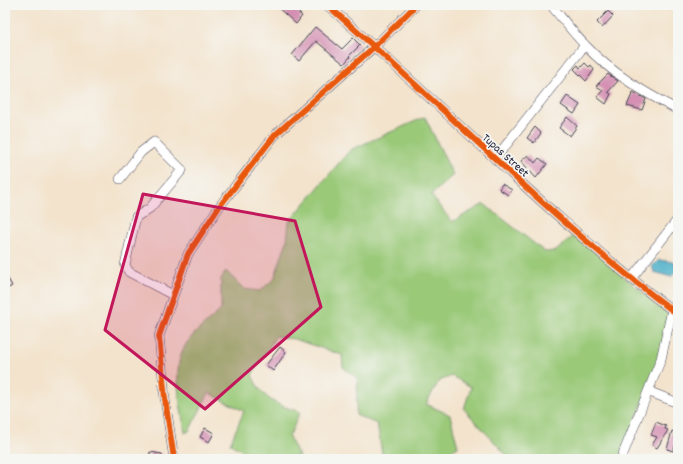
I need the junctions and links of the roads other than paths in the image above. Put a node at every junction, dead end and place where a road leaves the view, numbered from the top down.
1 (327, 5) edge
2 (416, 5) edge
3 (551, 5) edge
4 (375, 46) junction
5 (585, 46) junction
6 (678, 110) edge
7 (495, 159) junction
8 (120, 179) dead end
9 (678, 219) edge
10 (631, 279) junction
11 (173, 295) junction
12 (675, 311) edge
13 (650, 392) junction
14 (678, 404) edge
15 (174, 459) edge
16 (622, 459) edge

1 - 4 street, Tupas Street
2 - 4 street
3 - 5 street
4 - 7 street, Tupas Street
4 - 11 street
5 - 6 street
5 - 7 street
7 - 10 street, Tupas Street
8 - 11 street
9 - 10 street
10 - 12 street, Tupas Street
11 - 15 street
12 - 13 street
13 - 14 street
13 - 16 street

